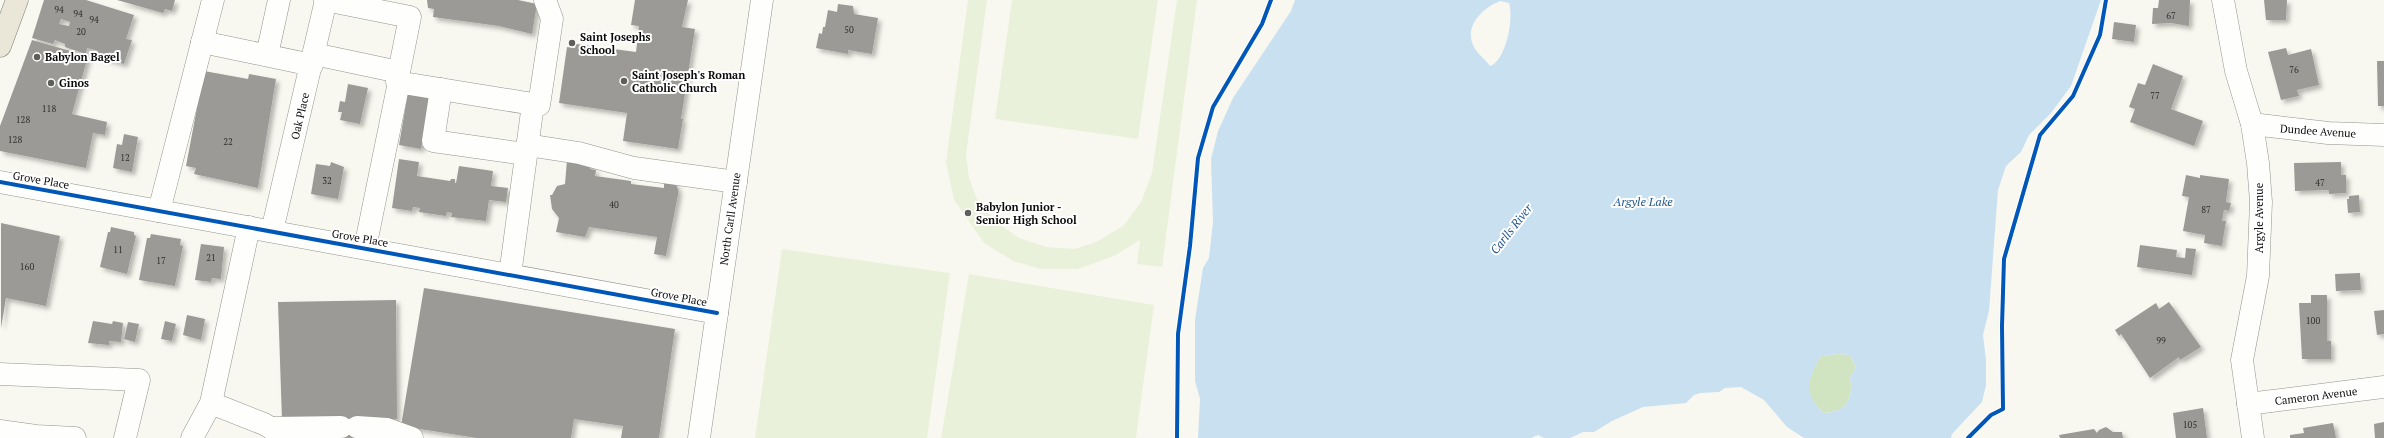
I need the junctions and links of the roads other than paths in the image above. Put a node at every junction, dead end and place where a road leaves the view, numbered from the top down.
1 (16, 0) edge
2 (213, 0) edge
3 (279, 0) edge
4 (326, 0) edge
5 (545, 0) edge
6 (762, 0) edge
7 (2223, 0) edge
8 (202, 42) junction
9 (0, 46) edge
10 (267, 55) junction
11 (313, 59) junction
12 (399, 77) junction
13 (441, 89) junction
14 (533, 104) junction
15 (2252, 124) junction
16 (2384, 135) edge
17 (526, 150) junction
18 (0, 182) edge
19 (736, 182) junction
20 (159, 211) junction
21 (249, 227) junction
22 (272, 231) junction
23 (365, 248) junction
24 (510, 275) junction
25 (717, 314) junction
26 (0, 374) edge
27 (2384, 387) edge
28 (211, 403) junction
29 (2248, 404) junction
30 (0, 431) edge
31 (280, 433) edge
32 (74, 438) edge
33 (125, 438) edge
34 (192, 438) edge
35 (412, 438) edge
36 (699, 438) edge
37 (2253, 438) edge

1 - 9 main road
2 - 8 street
3 - 10 street
4 - 11 street, Oak Place
4 - 12 street
5 - 14 street
6 - 19 street, North Carll Avenue
7 - 15 street, Argyle Avenue
8 - 10 street
8 - 20 street
10 - 11 street
11 - 12 street
11 - 22 street, Oak Place
12 - 13 street
12 - 23 street
13 - 14 street
13 - 17 street
14 - 17 street
15 - 16 street, Dundee Avenue
15 - 29 street, Argyle Avenue
17 - 19 street
17 - 24 street
18 - 20 street, Grove Place
19 - 25 street, North Carll Avenue
20 - 21 street, Grove Place
21 - 22 street, Grove Place
21 - 28 street
22 - 23 street, Grove Place
23 - 24 street, Grove Place
24 - 25 street, Grove Place
25 - 36 street, North Carll Avenue
26 - 33 street
27 - 29 street, Cameron Avenue
28 - 31 street
28 - 34 street
29 - 37 street, Argyle Avenue
30 - 32 street
31 - 35 street

